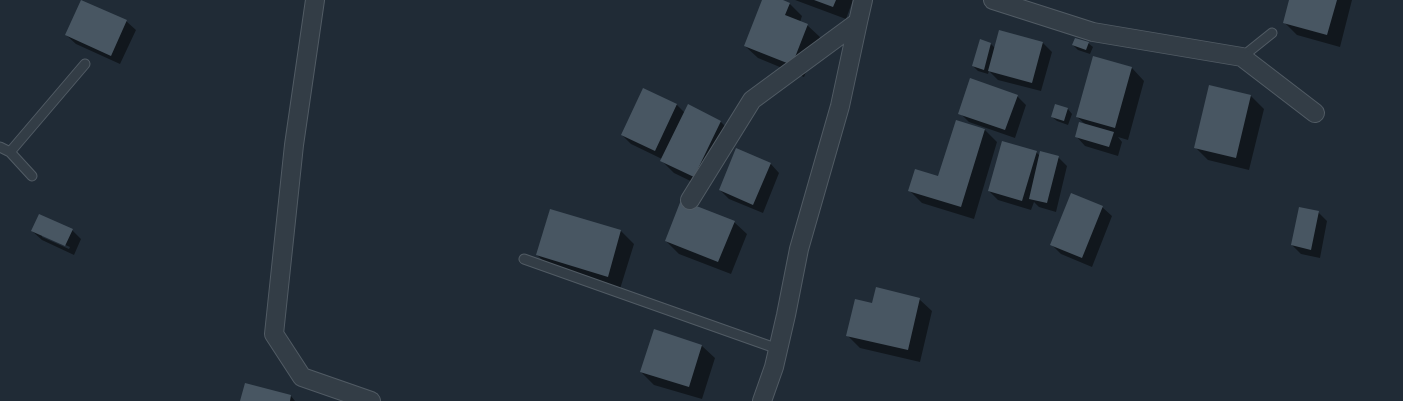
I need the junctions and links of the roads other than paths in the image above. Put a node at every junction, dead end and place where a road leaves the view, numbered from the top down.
1 (314, 0) edge
2 (863, 0) edge
3 (993, 0) edge
4 (858, 22) junction
5 (1272, 33) dead end
6 (1242, 57) junction
7 (85, 64) dead end
8 (1315, 114) dead end
9 (0, 147) edge
10 (10, 152) junction
11 (32, 176) dead end
12 (690, 200) dead end
13 (524, 259) dead end
14 (778, 349) junction
15 (371, 401) edge
16 (762, 401) edge

1 - 15 street
2 - 4 street
3 - 6 street
4 - 12 street
4 - 14 street
5 - 6 lane
6 - 8 street
7 - 10 lane
9 - 10 lane
10 - 11 lane
13 - 14 lane
14 - 16 street

